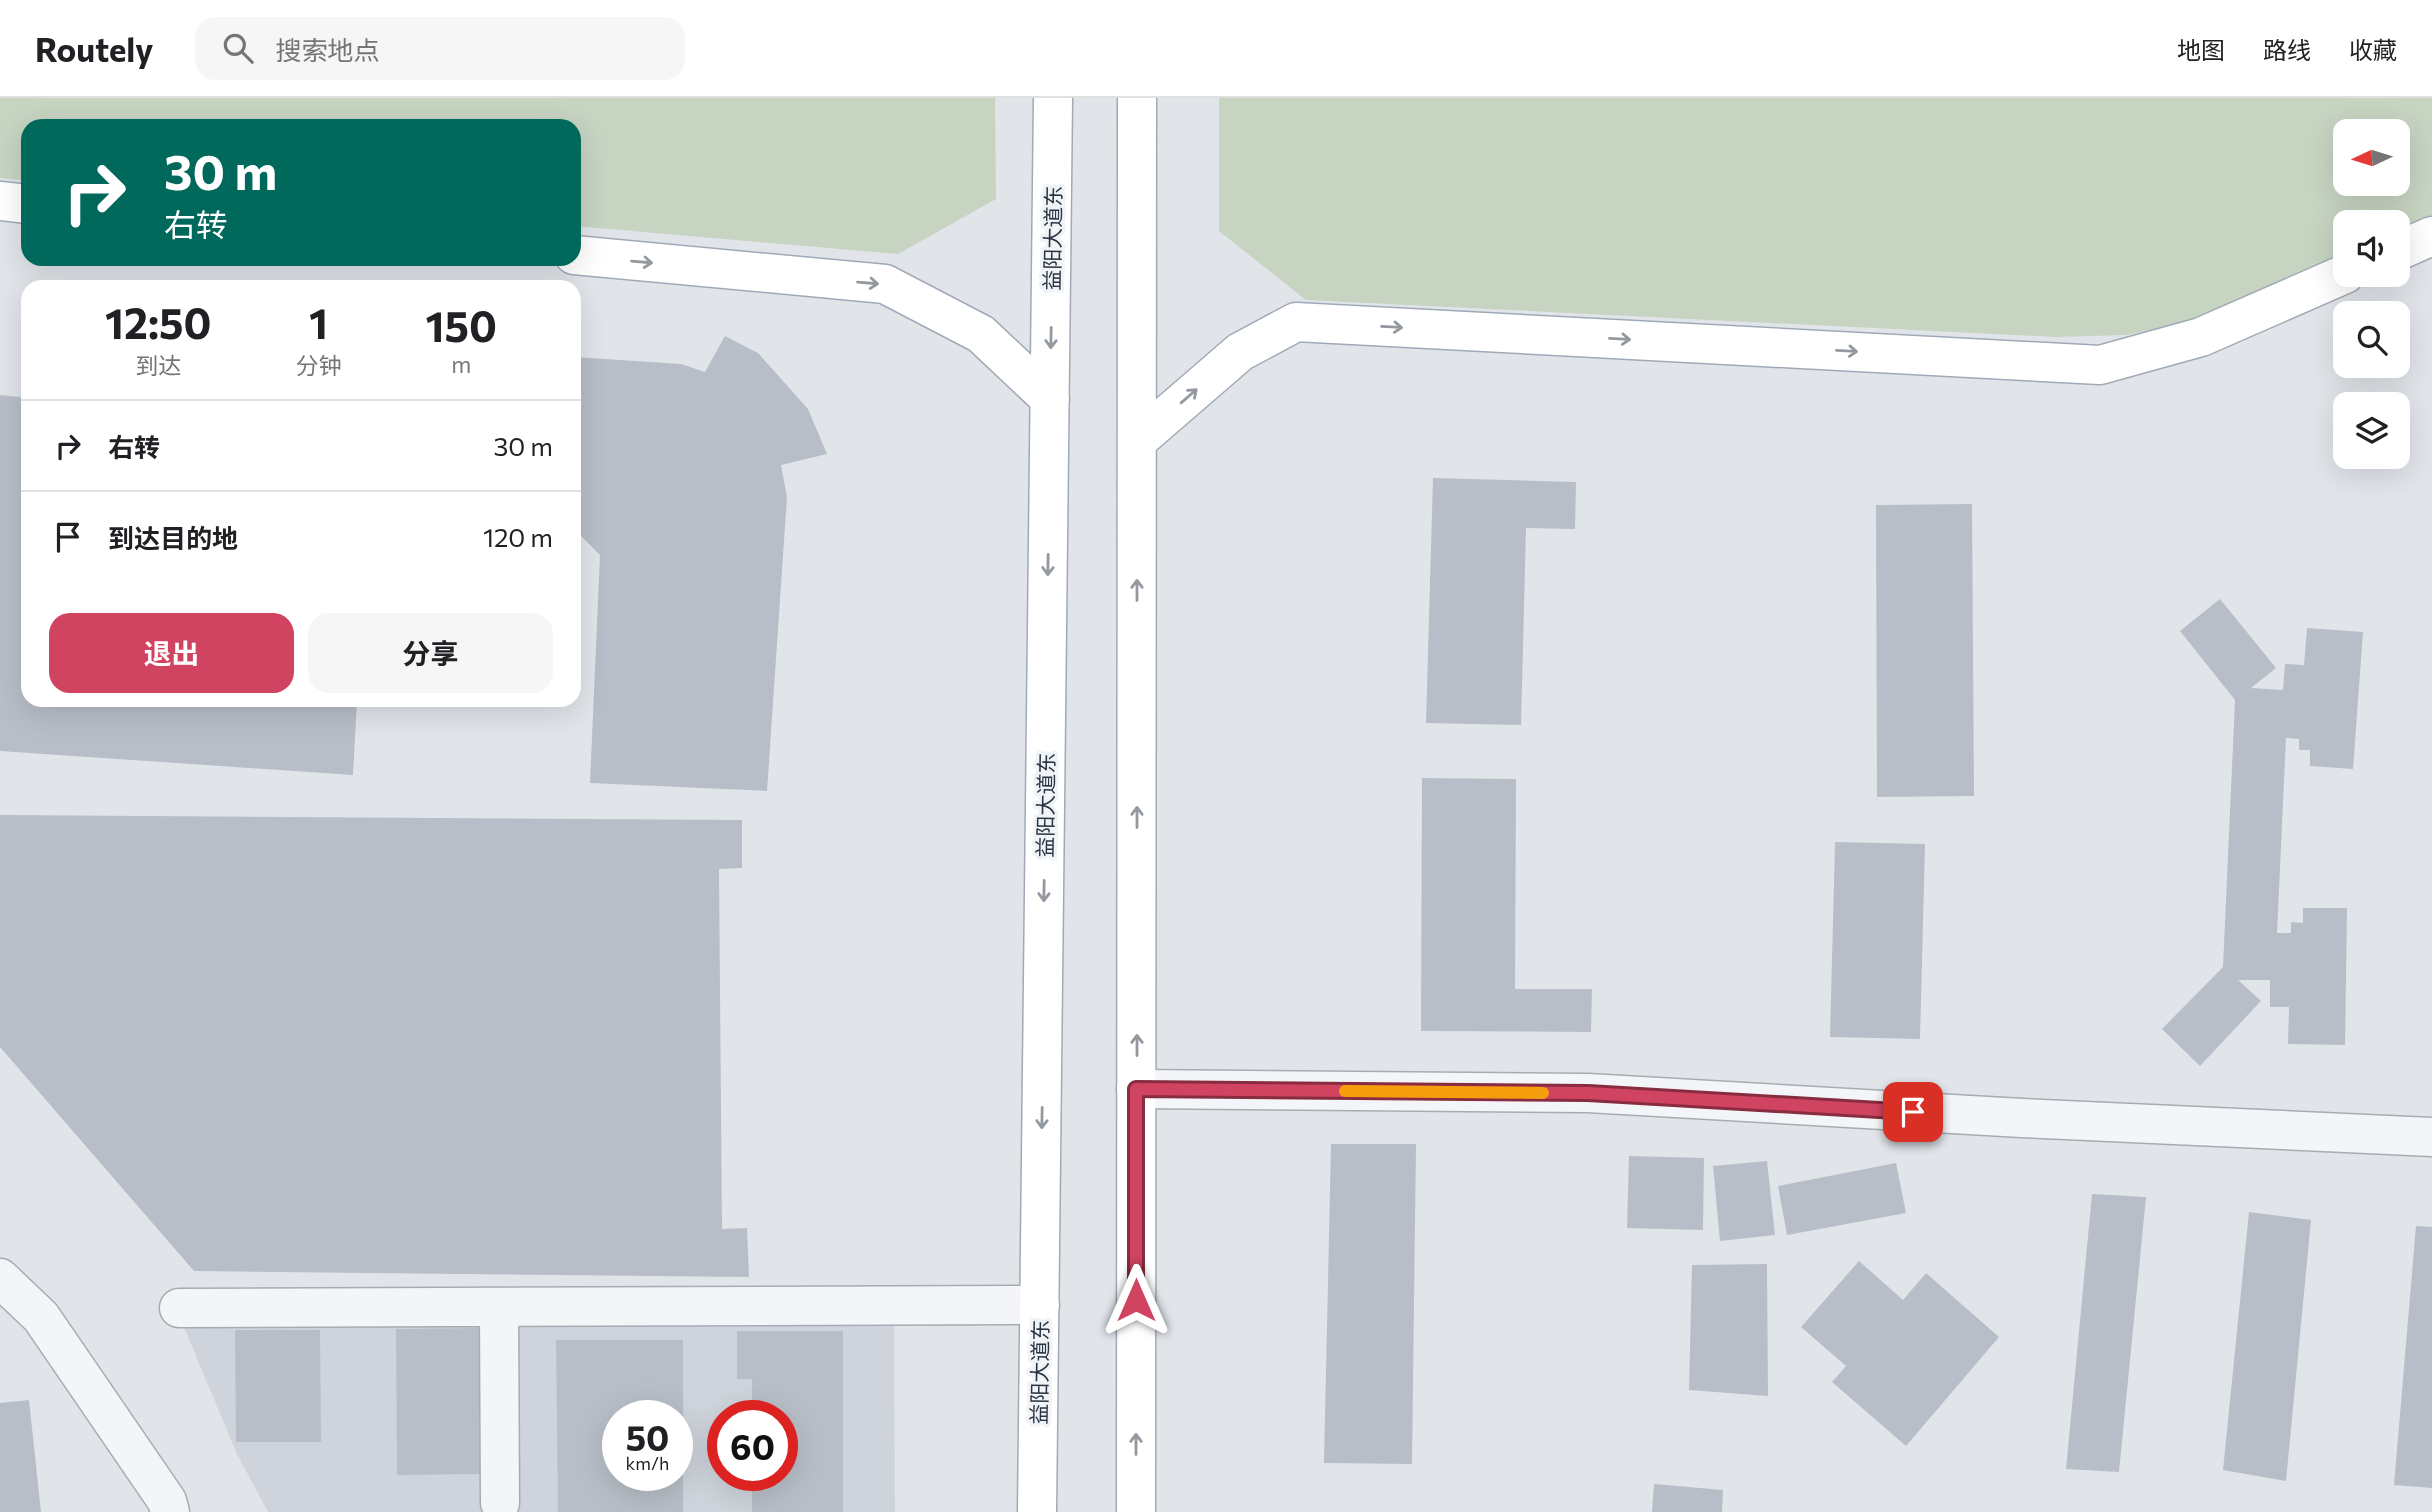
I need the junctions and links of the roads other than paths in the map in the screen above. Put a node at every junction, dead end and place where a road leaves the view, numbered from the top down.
1 (1054, 98) edge
2 (1137, 98) edge
3 (0, 201) edge
4 (21, 203) edge
5 (2432, 236) edge
6 (2410, 246) edge
7 (581, 256) edge
8 (2333, 279) edge
9 (1050, 399) junction
10 (1137, 441) junction
11 (1136, 1089) junction
12 (2432, 1137) edge
13 (0, 1278) edge
14 (1040, 1305) junction
15 (499, 1307) junction
16 (178, 1308) dead end
17 (500, 1503) dead end
18 (170, 1512) edge
19 (1037, 1512) edge
20 (1136, 1512) edge

1 -> 9 main road, 益阳大道东
2 - 10 main road
3 - 4 main road
5 - 6 main road
7 -> 9 main road
10 -> 8 main road
9 -> 14 main road, 益阳大道东
11 -> 10 main road
11 - 12 street
20 -> 11 main road
13 - 18 street
14 - 15 street
14 - 19 main road, 益阳大道东
15 - 16 street
15 - 17 street

